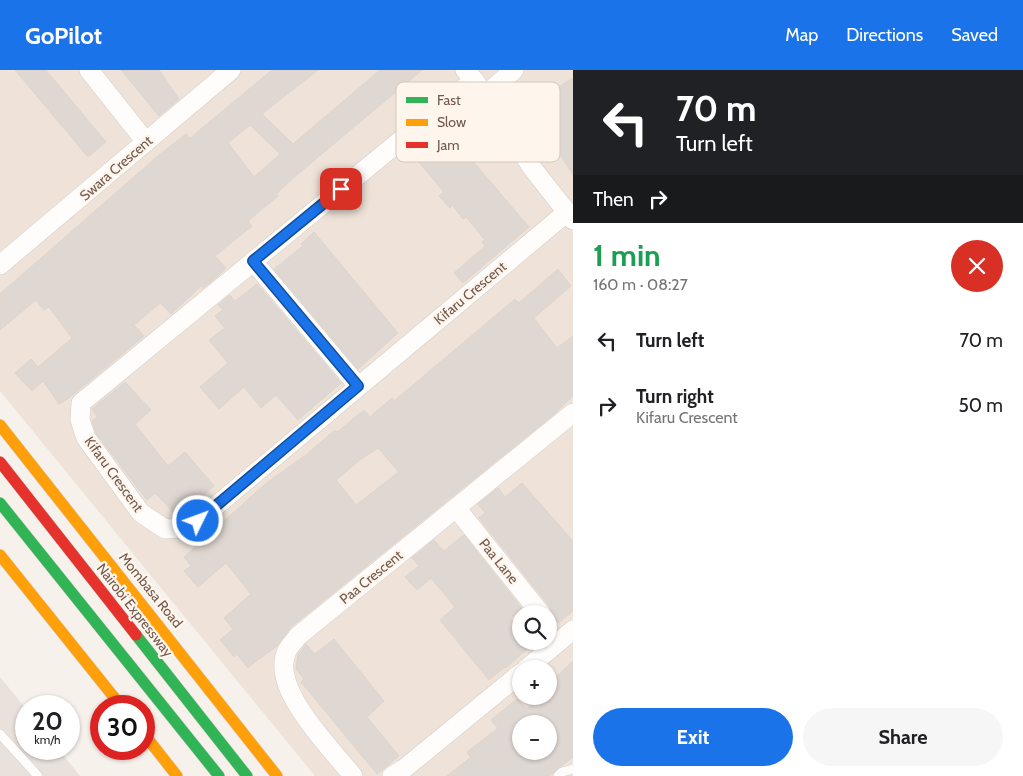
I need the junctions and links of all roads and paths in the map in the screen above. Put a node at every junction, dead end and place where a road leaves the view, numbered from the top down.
1 (89, 70) edge
2 (231, 70) edge
3 (514, 70) edge
4 (500, 82) edge
5 (396, 138) edge
6 (146, 142) junction
7 (528, 162) edge
8 (570, 216) edge
9 (253, 261) junction
10 (0, 266) edge
11 (358, 386) junction
12 (573, 413) edge
13 (0, 425) edge
14 (0, 462) edge
15 (0, 503) edge
16 (456, 509) junction
17 (0, 555) edge
18 (534, 605) edge
19 (557, 628) edge
20 (568, 635) edge
21 (537, 660) edge
22 (512, 680) edge
23 (113, 695) edge
24 (0, 734) edge
25 (155, 748) edge
26 (573, 769) edge
27 (38, 776) edge
28 (177, 776) edge
29 (219, 776) edge
30 (247, 776) edge
31 (277, 776) edge
32 (353, 776) edge
33 (392, 776) edge
34 (558, 776) edge

1 - 6 street
2 - 6 street, Swara Crescent
3 - 4 street
5 - 9 street, Kifaru Crescent
6 - 10 street, Swara Crescent
7 - 8 street
8 - 11 street, Kifaru Crescent
9 - 11 street
9 - 11 street, Kifaru Crescent
12 - 16 street, Paa Crescent
13 - 31 highway, Mombasa Road
14 - 30 highway, Nairobi Expressway
15 - 29 highway
16 - 18 street, Paa Lane
16 - 32 street, Paa Crescent
17 - 23 highway
19 - 20 street
20 - 21 street
22 - 33 street
24 - 27 lane
25 - 28 highway
26 - 34 lane

